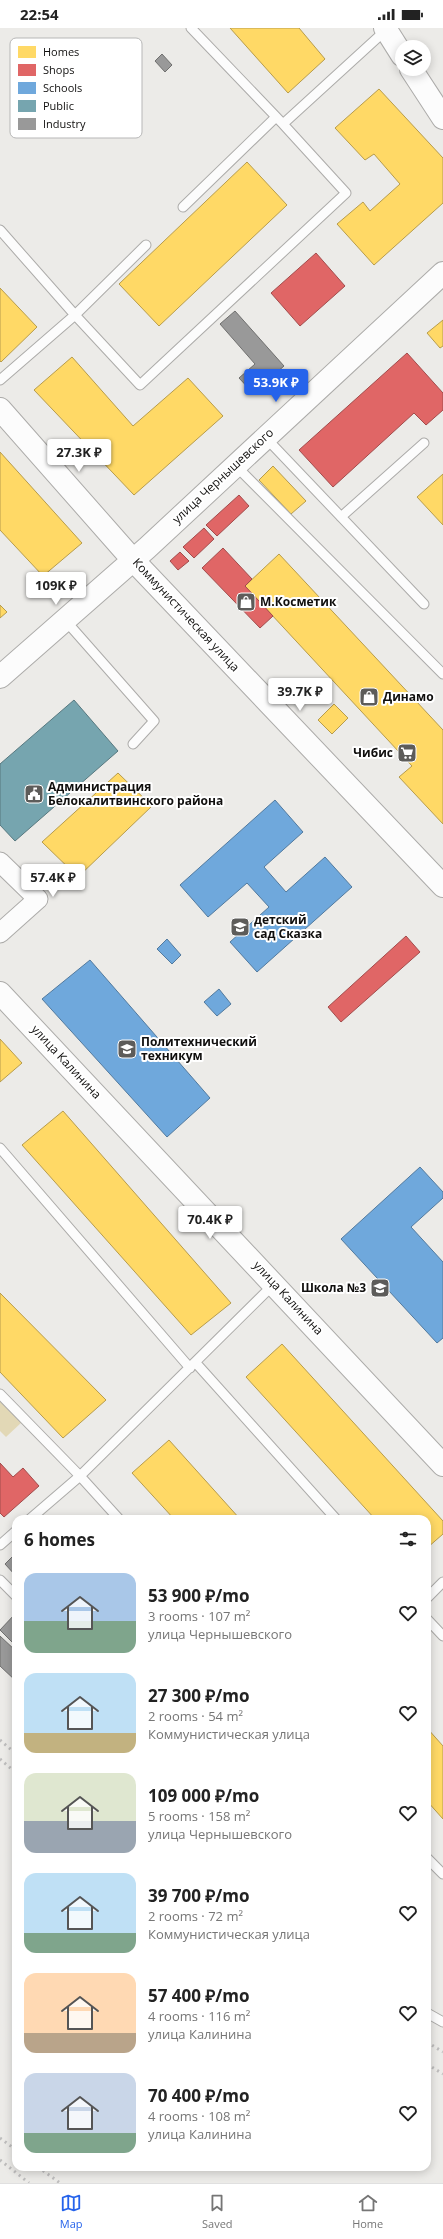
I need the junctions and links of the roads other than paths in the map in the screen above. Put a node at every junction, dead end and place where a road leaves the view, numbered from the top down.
1 (191, 28) edge
2 (385, 29) edge
3 (395, 44) edge
4 (416, 76) edge
5 (276, 117) junction
6 (443, 118) edge
7 (283, 124) junction
8 (182, 207) dead end
9 (0, 230) edge
10 (146, 245) dead end
11 (443, 273) edge
12 (75, 315) junction
13 (0, 380) edge
14 (0, 409) edge
15 (265, 437) junction
16 (424, 443) dead end
17 (235, 465) junction
18 (341, 517) junction
19 (133, 560) junction
20 (424, 604) dead end
21 (65, 620) junction
22 (443, 674) edge
23 (0, 677) edge
24 (133, 744) dead end
25 (0, 862) edge
26 (443, 886) edge
27 (0, 933) edge
28 (0, 993) edge
29 (1, 1150) edge
30 (274, 1283) junction
31 (192, 1365) junction
32 (0, 1394) edge
33 (443, 1465) edge
34 (80, 1476) junction
35 (35, 1515) edge
36 (115, 1515) edge
37 (332, 1515) edge
38 (12, 1534) edge
39 (1, 1541) edge
40 (0, 1580) edge
41 (443, 1582) edge
42 (12, 1592) edge
43 (431, 1594) edge
44 (431, 1623) edge
45 (443, 1636) edge
46 (431, 1862) edge
47 (443, 1874) edge
48 (431, 2015) edge
49 (443, 2022) edge

1 - 5 lane
2 - 3 street
2 - 7 lane
4 - 6 street
5 - 7 lane
5 - 8 lane
7 - 12 lane
9 - 12 lane
10 - 12 lane
11 - 15 street, улица Чернышевского
12 - 13 lane
14 - 19 street, Коммунистическая улица
15 - 17 street, улица Чернышевского
15 - 18 lane
16 - 18 lane
17 - 19 street, улица Чернышевского
17 - 22 lane
18 - 20 lane
19 - 21 street, улица Чернышевского
19 - 26 street, Коммунистическая улица
21 - 23 street, улица Чернышевского
21 - 24 lane
25 - 27 street
28 - 30 street, улица Калинина
29 - 31 lane
30 - 31 lane
30 - 33 street, улица Калинина
31 - 34 lane
31 - 37 lane
32 - 34 lane
34 - 35 lane
34 - 36 lane
38 - 39 lane
40 - 42 lane
41 - 43 lane
44 - 45 lane
46 - 47 lane
48 - 49 lane

